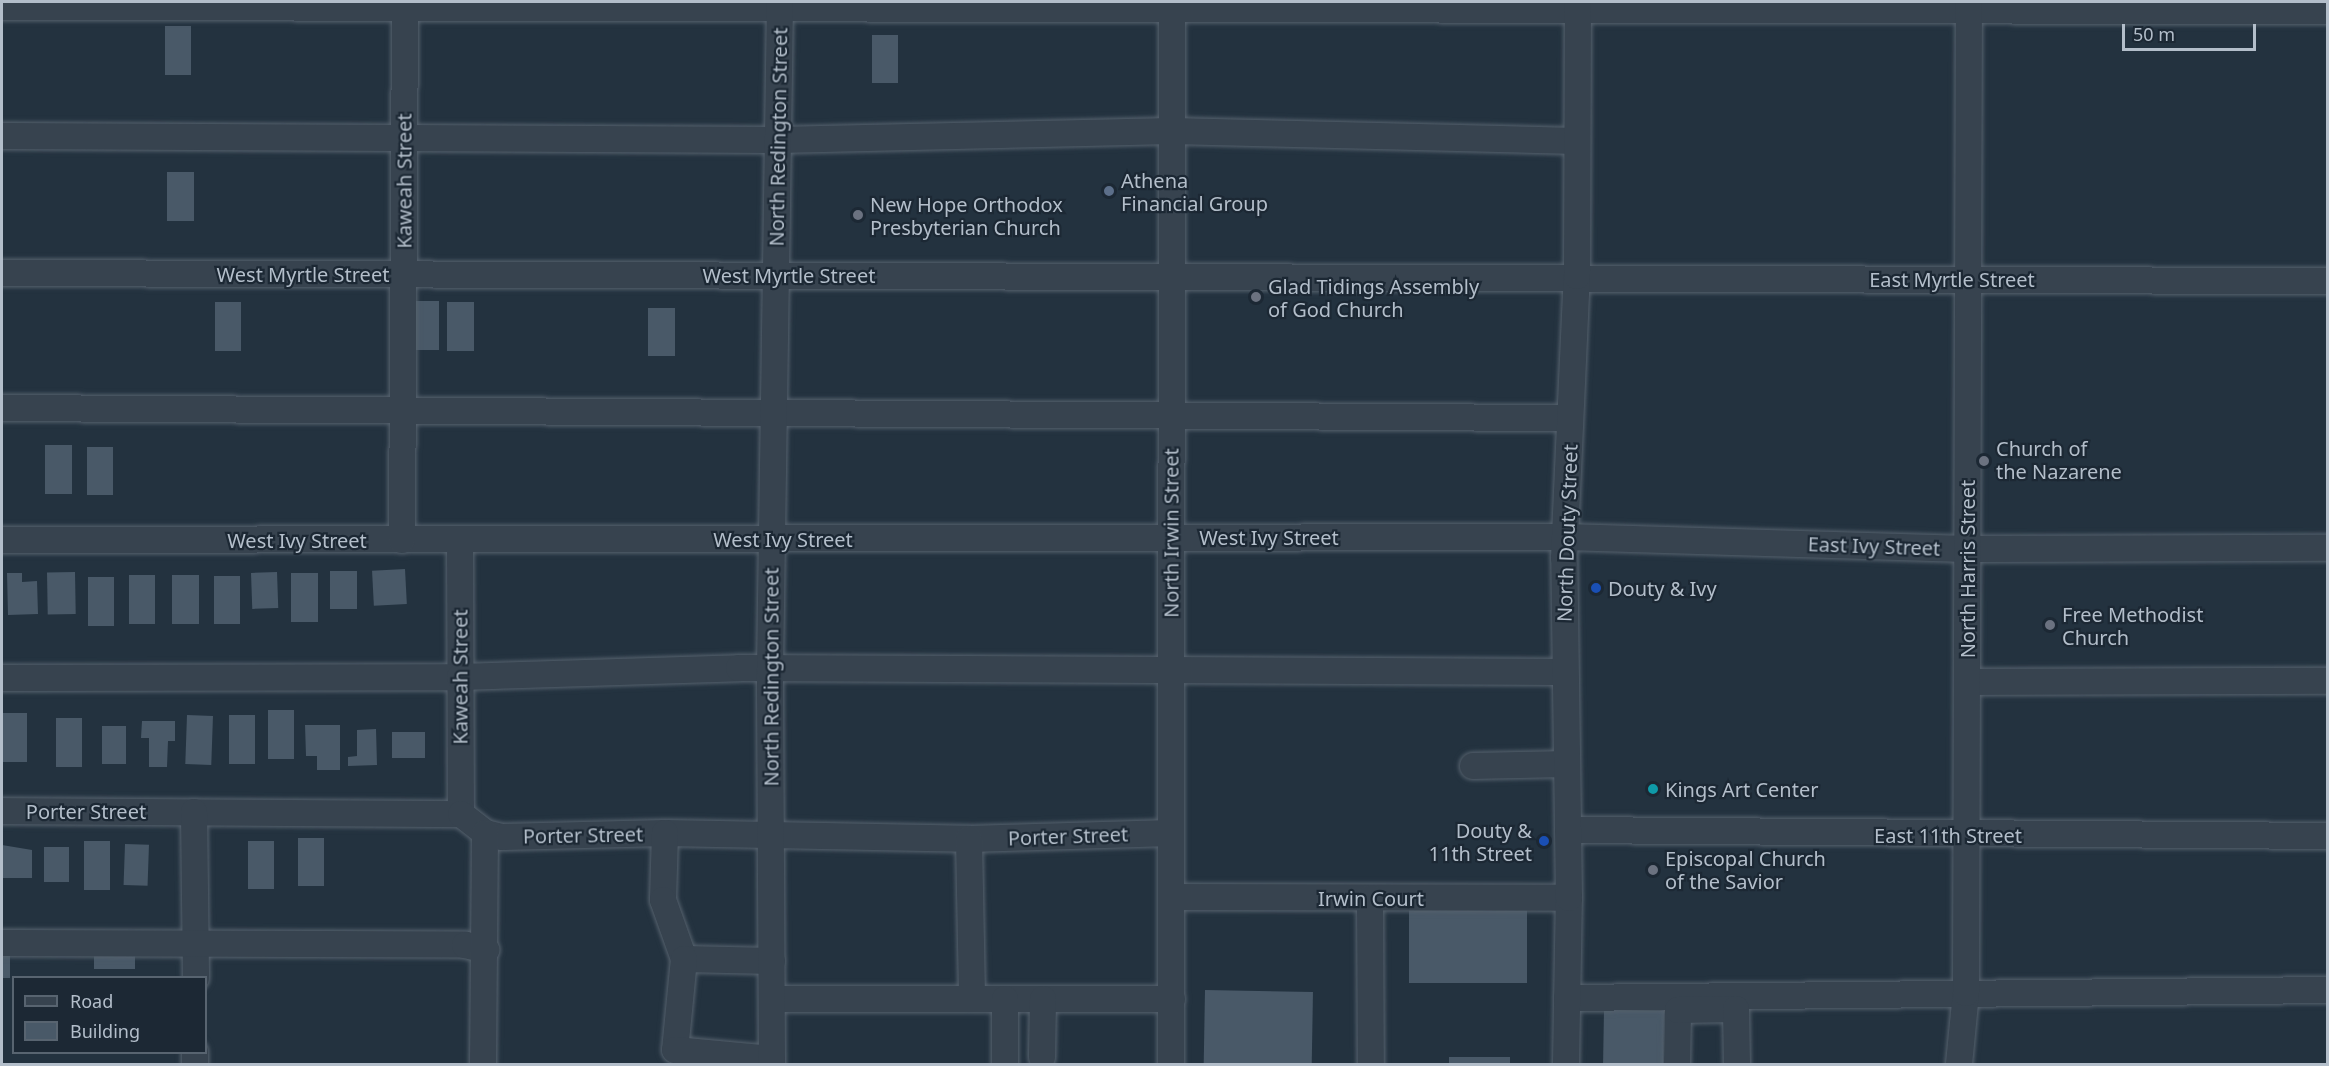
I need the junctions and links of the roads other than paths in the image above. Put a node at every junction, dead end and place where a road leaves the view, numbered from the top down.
1 (405, 5) edge
2 (780, 5) edge
3 (1172, 5) edge
4 (1969, 5) edge
5 (1578, 6) edge
6 (2, 8) edge
7 (2328, 11) edge
8 (1172, 131) junction
9 (2, 136) edge
10 (404, 137) junction
11 (778, 140) junction
12 (1577, 141) junction
13 (2, 273) edge
14 (403, 274) junction
15 (776, 275) junction
16 (1172, 276) junction
17 (1577, 276) junction
18 (1969, 279) junction
19 (2328, 281) edge
20 (2, 408) edge
21 (403, 411) junction
22 (774, 413) junction
23 (1171, 416) junction
24 (1570, 418) junction
25 (1565, 537) junction
26 (771, 538) junction
27 (1171, 538) junction
28 (460, 539) junction
29 (2, 540) edge
30 (402, 540) junction
31 (2328, 548) edge
32 (1967, 549) junction
33 (770, 669) junction
34 (1564, 672) junction
35 (1171, 673) junction
36 (2, 678) edge
37 (460, 678) junction
38 (2328, 681) edge
39 (1967, 682) junction
40 (1566, 764) junction
41 (1473, 766) dead end
42 (2, 811) edge
43 (194, 812) junction
44 (462, 814) junction
45 (1568, 830) junction
46 (485, 833) junction
47 (665, 833) junction
48 (1171, 833) junction
49 (770, 835) junction
50 (1966, 835) junction
51 (2328, 836) edge
52 (969, 839) junction
53 (1172, 897) junction
54 (1370, 898) junction
55 (1569, 898) junction
56 (2, 943) edge
57 (196, 943) junction
58 (486, 950) junction
59 (684, 959) junction
60 (772, 961) junction
61 (196, 976) edge
62 (2328, 990) edge
63 (1966, 993) junction
64 (1567, 998) junction
65 (772, 999) junction
66 (972, 999) junction
67 (1005, 999) junction
68 (1043, 999) junction
69 (1172, 999) junction
70 (1042, 1057) dead end
71 (772, 1062) edge
72 (483, 1065) edge
73 (1005, 1065) edge
74 (1171, 1065) edge
75 (1371, 1065) edge
76 (1566, 1065) edge
77 (1677, 1065) edge
78 (1737, 1065) edge
79 (1959, 1065) edge

1 - 2 street
1 - 6 street
1 - 10 street, Kaweah Street
2 - 3 street
2 - 11 street, North Redington Street
3 - 5 street
3 - 8 street, North Irwin Street
4 - 5 street
4 - 7 street
4 - 18 street, North Harris Street
5 - 12 street, North Douty Street
8 - 11 street
8 - 12 street
8 - 16 street, North Irwin Street
9 - 10 street
10 - 11 street
10 - 14 street, Kaweah Street
11 - 15 street, North Redington Street
12 - 17 street, North Douty Street
13 - 14 street, West Myrtle Street
14 - 15 street, West Myrtle Street
14 - 21 street, Kaweah Street
15 - 16 street, West Myrtle Street
15 - 22 street, North Redington Street
16 - 17 street, West Myrtle Street
16 - 23 street, North Irwin Street
17 - 18 street, East Myrtle Street
17 - 24 street, North Douty Street
18 - 19 street, East Myrtle Street
18 - 32 street, North Harris Street
20 - 21 street
21 - 22 street
21 - 30 street, Kaweah Street
22 - 23 street
22 - 26 street, North Redington Street
23 - 24 street
23 - 27 street, North Irwin Street
24 - 25 street, North Douty Street
25 - 27 street, West Ivy Street
25 - 32 street, East Ivy Street
25 - 34 street, North Douty Street
26 - 27 street, West Ivy Street
26 - 28 street, West Ivy Street
26 - 33 street, North Redington Street
27 - 35 street, North Irwin Street
28 - 30 street, West Ivy Street
28 - 37 street, Kaweah Street
29 - 30 street, West Ivy Street
31 - 32 street, East Ivy Street
32 - 39 street, North Harris Street
33 - 35 street
33 - 37 street
33 - 49 street, North Redington Street
34 - 35 street
34 - 40 street, North Douty Street
35 - 48 street, North Irwin Street
36 - 37 street
37 - 44 street, Kaweah Street
38 - 39 street
39 - 50 street, North Harris Street
40 - 41 street
40 - 45 street, North Douty Street
42 - 43 street, Porter Street
43 - 44 street, Porter Street
43 - 57 street
44 - 46 street
45 - 50 street, East 11th Street
45 - 55 street, North Douty Street
46 - 47 street, Porter Street
46 - 58 street
47 - 49 street, Porter Street
47 - 59 street
48 - 52 street, Porter Street
48 - 53 street, North Irwin Street
49 - 52 street, Porter Street
49 - 60 street, North Redington Street
50 - 51 street, East 11th Street
50 - 63 street, North Harris Street
52 - 66 street
53 - 54 street, Irwin Court
53 - 69 street, North Irwin Street
54 - 55 street, Irwin Court
54 - 75 street
55 - 64 street, North Douty Street
56 - 57 street
57 - 58 street
57 - 61 street
58 - 72 street
59 - 60 street
59 - 71 street
60 - 65 street, North Redington Street
62 - 63 street
63 - 64 street
63 - 79 street, North Harris Street
64 - 76 street, North Douty Street
65 - 66 street
65 - 71 street, North Redington Street
66 - 67 street
67 - 68 street
67 - 73 street
68 - 69 street
68 - 70 street
69 - 74 street, North Irwin Street
77 - 78 street

